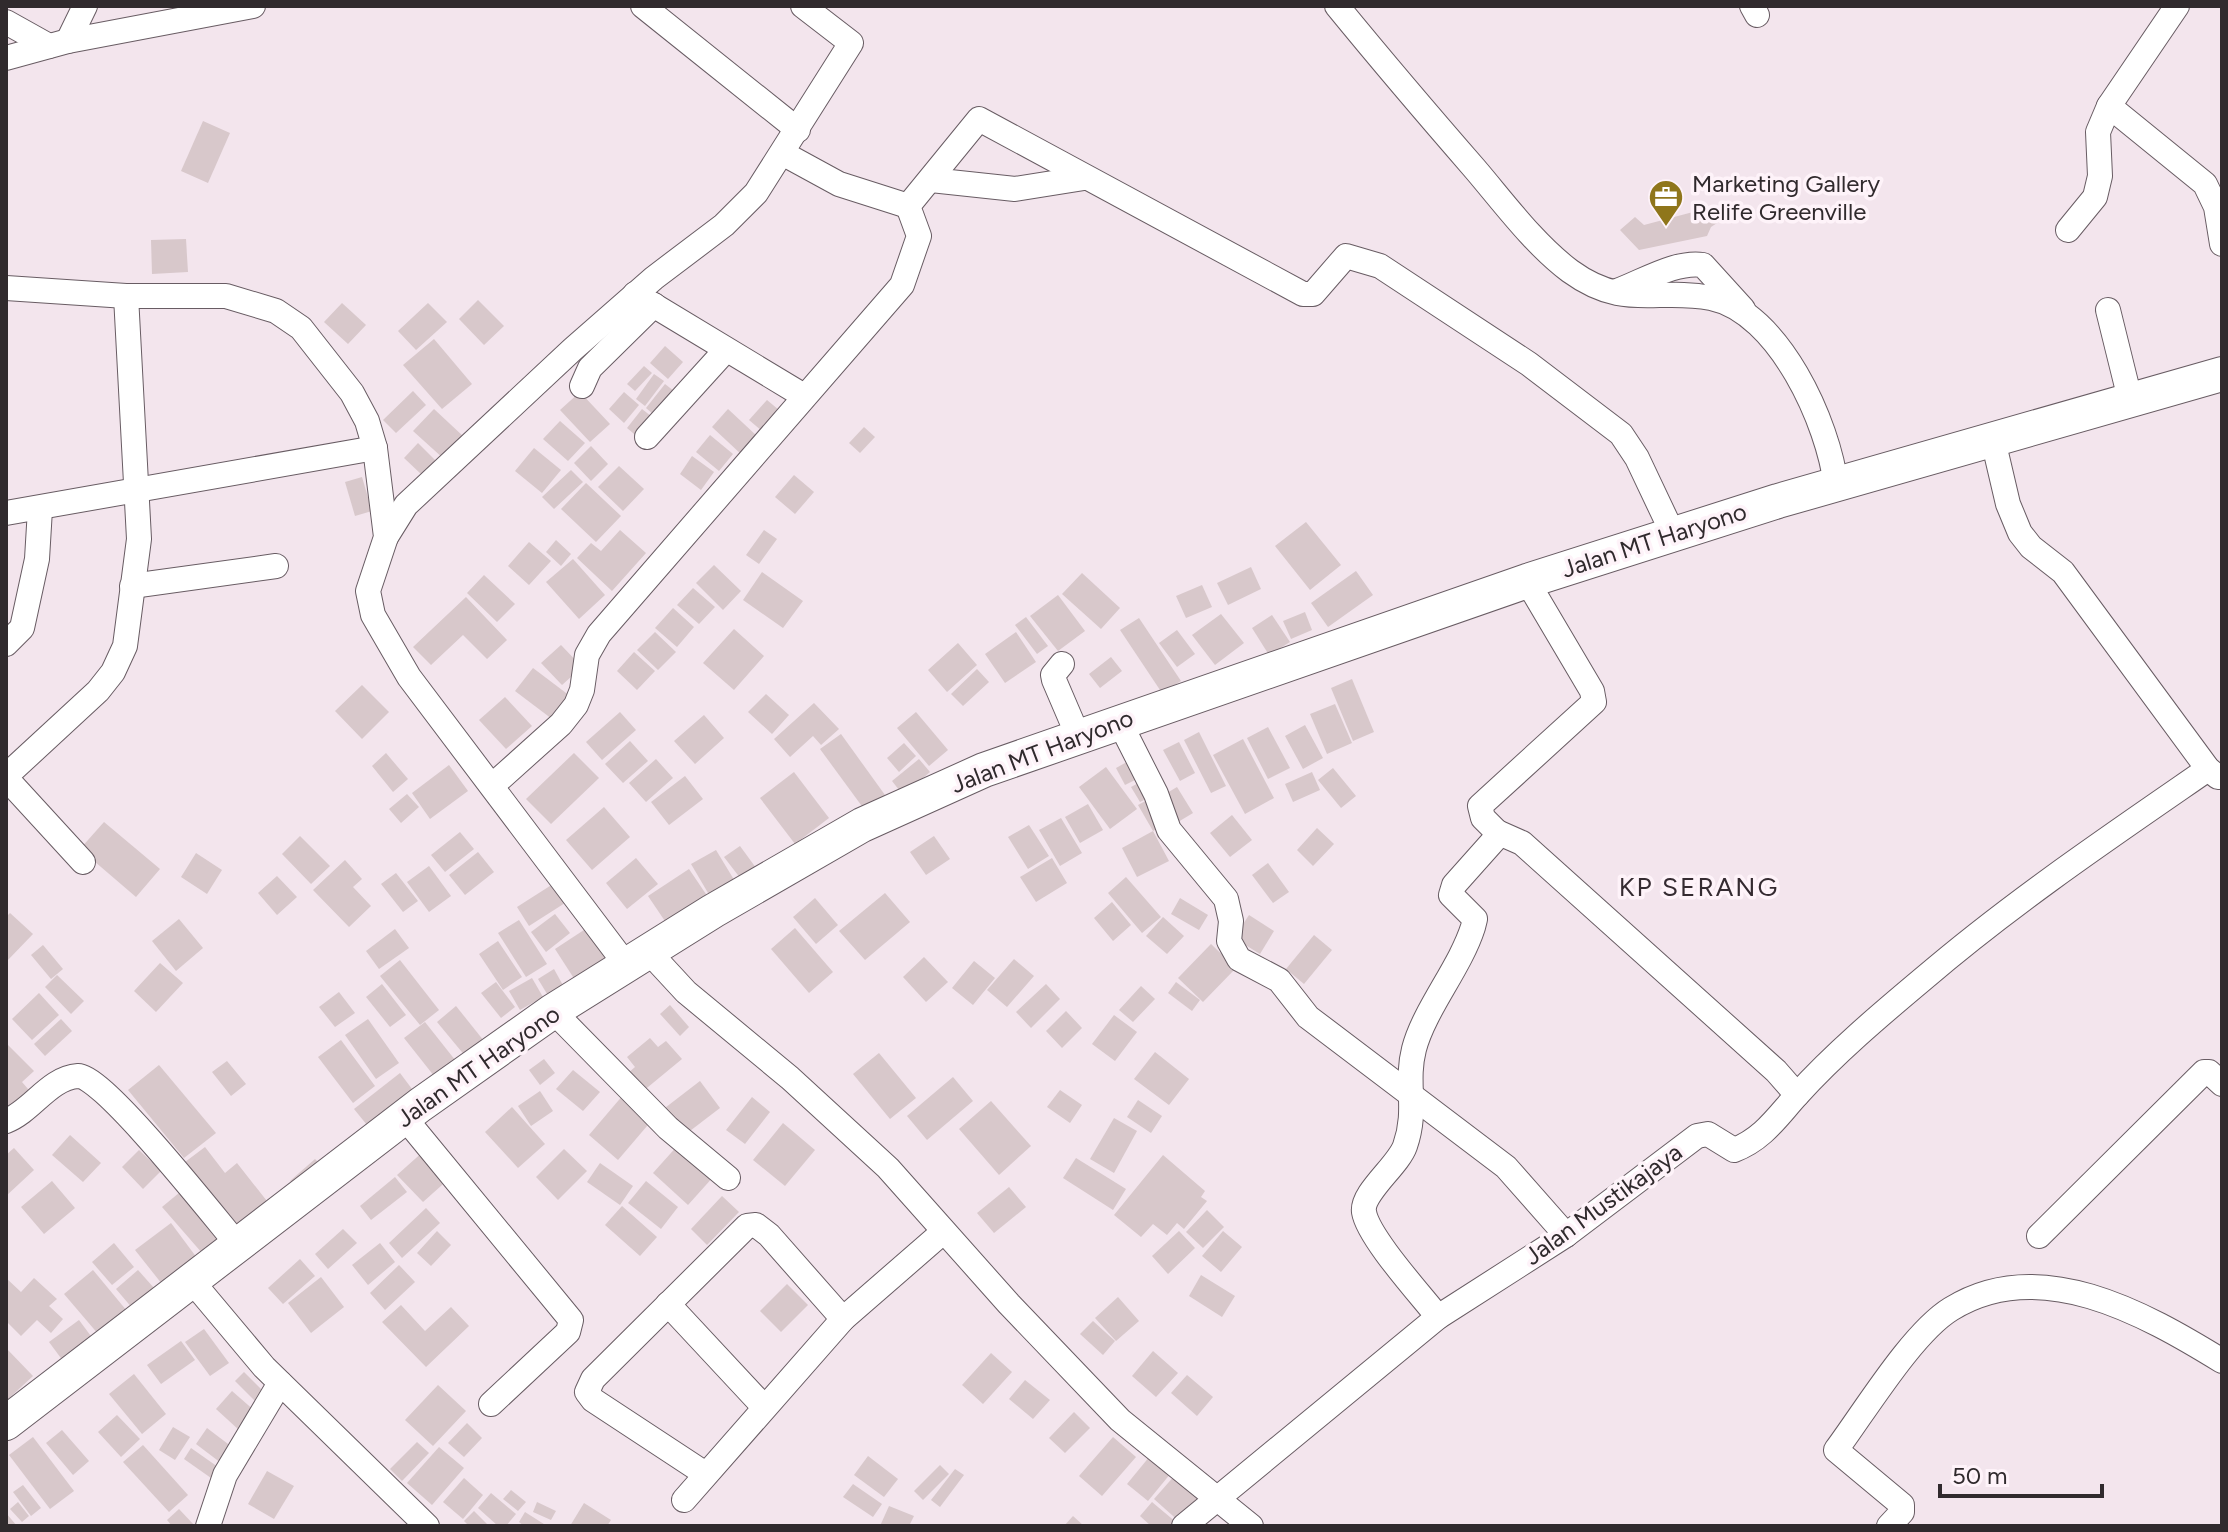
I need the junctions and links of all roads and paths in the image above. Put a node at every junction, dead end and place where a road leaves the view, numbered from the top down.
1 (85, 6) edge
2 (253, 6) edge
3 (643, 6) edge
4 (803, 6) edge
5 (1337, 6) edge
6 (2177, 6) edge
7 (200, 10) edge
8 (6, 22) edge
9 (59, 44) junction
10 (6, 58) edge
11 (2109, 106) junction
12 (798, 130) junction
13 (784, 154) junction
14 (1084, 178) junction
15 (931, 180) junction
16 (908, 206) junction
17 (2068, 230) dead end
18 (2222, 244) edge
19 (6, 288) edge
20 (1613, 293) junction
21 (126, 296) junction
22 (645, 300) junction
23 (2108, 310) dead end
24 (1745, 311) junction
25 (725, 351) junction
26 (2222, 374) edge
27 (582, 386) dead end
28 (804, 396) junction
29 (2130, 399) junction
30 (647, 437) dead end
31 (1993, 440) junction
32 (375, 448) junction
33 (1836, 486) junction
34 (137, 488) junction
35 (40, 509) junction
36 (6, 513) edge
37 (1673, 534) junction
38 (386, 537) junction
39 (276, 566) dead end
40 (1527, 581) junction
41 (132, 586) junction
42 (17, 607) edge
43 (6, 644) edge
44 (1062, 664) dead end
45 (1119, 721) junction
46 (1078, 736) junction
47 (2215, 773) edge
48 (6, 777) edge
49 (493, 785) junction
50 (1497, 832) junction
51 (83, 862) dead end
52 (638, 959) junction
53 (553, 1011) junction
54 (2222, 1084) edge
55 (1797, 1095) junction
56 (1413, 1099) junction
57 (404, 1117) junction
58 (6, 1121) edge
59 (728, 1178) dead end
60 (943, 1232) junction
61 (1566, 1235) junction
62 (2039, 1236) dead end
63 (238, 1245) junction
64 (191, 1280) junction
65 (668, 1304) junction
66 (1438, 1317) junction
67 (843, 1319) junction
68 (2222, 1361) edge
69 (280, 1383) junction
70 (491, 1404) dead end
71 (764, 1407) junction
72 (6, 1423) edge
73 (704, 1473) junction
74 (684, 1500) dead end
75 (1217, 1500) junction
76 (208, 1526) edge
77 (427, 1526) edge
78 (1185, 1526) edge
79 (1251, 1526) edge
80 (1889, 1526) edge

1 - 9 street
2 - 7 street
3 - 12 street
4 - 12 street
5 - 20 street
6 - 11 street
7 - 9 street
8 - 9 street
9 - 10 street
11 - 17 street
11 - 18 street
12 - 13 street
13 - 16 street
13 - 22 street
14 - 15 street
14 - 15 street
14 - 37 street
15 - 16 street
16 - 28 street
19 - 21 street
20 - 24 street
20 - 24 street
21 - 32 street
21 - 34 street
22 - 25 street
22 - 27 street
22 - 38 street
23 - 29 street
24 - 33 street
25 - 28 street
25 - 30 street
26 - 29 main road, Jalan MT Haryono
28 - 49 street
29 - 31 main road, Jalan MT Haryono
31 - 33 main road, Jalan MT Haryono
31 - 47 street
32 - 34 street
32 - 38 street
33 - 37 main road, Jalan MT Haryono
34 - 35 street
34 - 41 street
35 - 36 street
35 - 42 street
37 - 40 main road, Jalan MT Haryono
38 - 49 street
39 - 41 street
40 - 45 main road, Jalan MT Haryono
40 - 50 street
41 - 48 street
42 - 43 street
44 - 46 street
45 - 46 main road, Jalan MT Haryono
45 - 56 street
46 - 52 main road, Jalan MT Haryono
47 - 55 street, Jalan Mustikajaya
48 - 51 street
49 - 52 street
50 - 55 street
50 - 56 street
52 - 53 main road, Jalan MT Haryono
52 - 60 street
53 - 57 main road, Jalan MT Haryono
53 - 59 street
54 - 62 street
55 - 61 street, Jalan Mustikajaya
56 - 61 street
56 - 66 street
57 - 63 main road, Jalan MT Haryono
57 - 70 street
58 - 63 street
60 - 67 street
60 - 75 street
61 - 66 street, Jalan Mustikajaya
63 - 64 main road, Jalan MT Haryono
64 - 69 street
64 - 72 main road, Jalan MT Haryono
65 - 67 street
65 - 71 street
65 - 73 street
66 - 75 street, Jalan Mustikajaya
67 - 71 street
68 - 80 street
69 - 76 street
69 - 77 street
71 - 73 street
73 - 74 street
75 - 78 street, Jalan Mustikajaya
75 - 79 street

